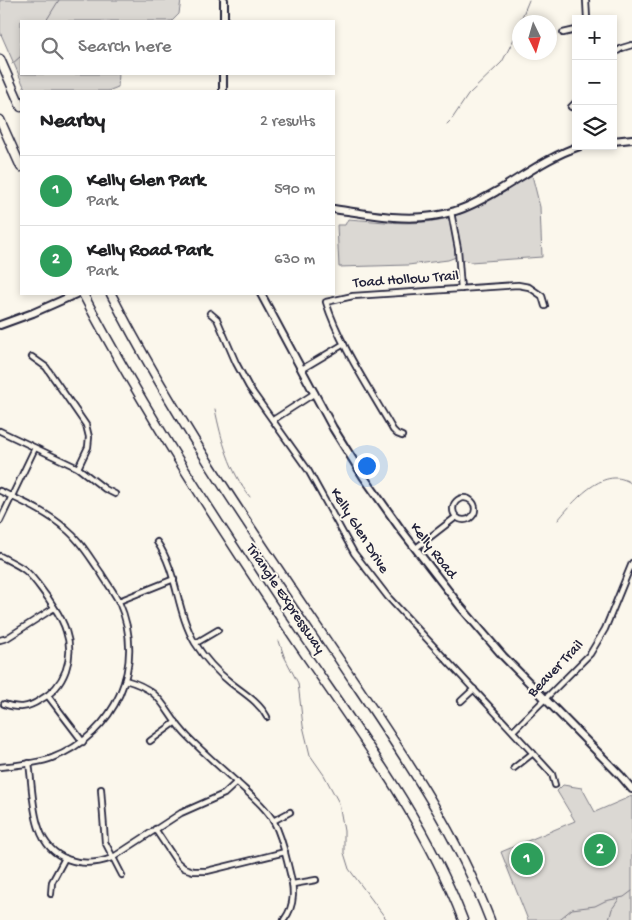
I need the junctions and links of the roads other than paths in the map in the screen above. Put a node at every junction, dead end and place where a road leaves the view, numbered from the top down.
1 (224, 0) edge
2 (586, 0) edge
3 (587, 15) edge
4 (224, 20) edge
5 (572, 31) edge
6 (563, 33) dead end
7 (632, 45) edge
8 (617, 51) edge
9 (0, 60) edge
10 (223, 75) edge
11 (223, 90) edge
12 (20, 104) edge
13 (0, 120) edge
14 (632, 139) edge
15 (617, 141) edge
16 (572, 149) edge
17 (20, 165) edge
18 (335, 209) edge
19 (451, 212) junction
20 (461, 289) junction
21 (74, 295) edge
22 (84, 295) edge
23 (112, 295) edge
24 (262, 295) edge
25 (545, 306) dead end
26 (210, 313) dead end
27 (0, 325) edge
28 (344, 344) junction
29 (32, 357) dead end
30 (302, 369) junction
31 (315, 393) junction
32 (274, 420) junction
33 (0, 431) edge
34 (402, 436) dead end
35 (35, 448) junction
36 (78, 468) junction
37 (0, 492) edge
38 (115, 494) dead end
39 (11, 497) junction
40 (456, 517) junction
41 (0, 521) edge
42 (157, 542) dead end
43 (416, 548) junction
44 (0, 556) edge
45 (632, 563) edge
46 (174, 579) junction
47 (119, 601) junction
48 (54, 608) junction
49 (218, 630) dead end
50 (0, 640) edge
51 (196, 643) junction
52 (125, 680) junction
53 (474, 689) junction
54 (48, 696) junction
55 (544, 699) junction
56 (462, 702) dead end
57 (4, 704) dead end
58 (268, 717) dead end
59 (176, 722) junction
60 (513, 731) junction
61 (150, 741) dead end
62 (83, 742) junction
63 (533, 754) junction
64 (29, 763) junction
65 (0, 766) edge
66 (514, 768) dead end
67 (237, 782) junction
68 (555, 785) dead end
69 (101, 789) dead end
70 (632, 789) edge
71 (290, 812) dead end
72 (273, 820) junction
73 (155, 829) junction
74 (285, 852) junction
75 (65, 858) junction
76 (112, 858) junction
77 (122, 876) dead end
78 (316, 880) dead end
79 (293, 884) junction
80 (51, 894) dead end
81 (284, 920) edge
82 (464, 920) edge
83 (490, 920) edge

1 - 4 street
2 - 3 street
5 - 6 street
7 - 8 street
9 - 12 highway
10 - 11 street
13 - 17 highway
14 - 15 street
16 - 19 street
18 - 19 street
19 - 20 street
20 - 25 street, Toad Hollow Trail
20 - 28 street, Toad Hollow Trail
21 - 27 street
22 - 82 highway, Triangle Expressway
23 - 83 highway, Triangle Expressway
24 - 30 street, Kelly Road
26 - 32 street, Kelly Glen Drive
28 - 30 street
28 - 34 street, Toad Hollow Trail
29 - 36 street
30 - 31 street, Kelly Road
31 - 32 street
31 - 43 street, Kelly Road
32 - 53 street, Kelly Glen Drive
33 - 35 street
35 - 36 street
35 - 39 street
36 - 38 street
37 - 39 street
39 - 41 street
39 - 47 street
40 - 40 street
40 - 43 street
42 - 46 street
43 - 55 street, Kelly Road
44 - 48 street
45 - 55 street, Beaver Trail
46 - 47 street
46 - 51 street
47 - 52 street
48 - 50 street
48 - 54 street
49 - 51 street
51 - 58 street
52 - 59 street
52 - 62 street
53 - 56 street
53 - 60 street, Kelly Glen Drive
54 - 57 street
54 - 62 street
55 - 60 street, Beaver Trail
55 - 70 street, Kelly Road
59 - 61 street
59 - 67 street
60 - 63 street, Kelly Glen Drive
62 - 64 street
63 - 66 street
63 - 68 street, Kelly Glen Drive
64 - 65 street
64 - 75 street
67 - 72 street
67 - 73 street
69 - 76 street
71 - 72 street
72 - 74 street
73 - 74 street
73 - 76 street
74 - 79 street
75 - 76 street
75 - 80 street
76 - 77 street
78 - 79 street
79 - 81 street

